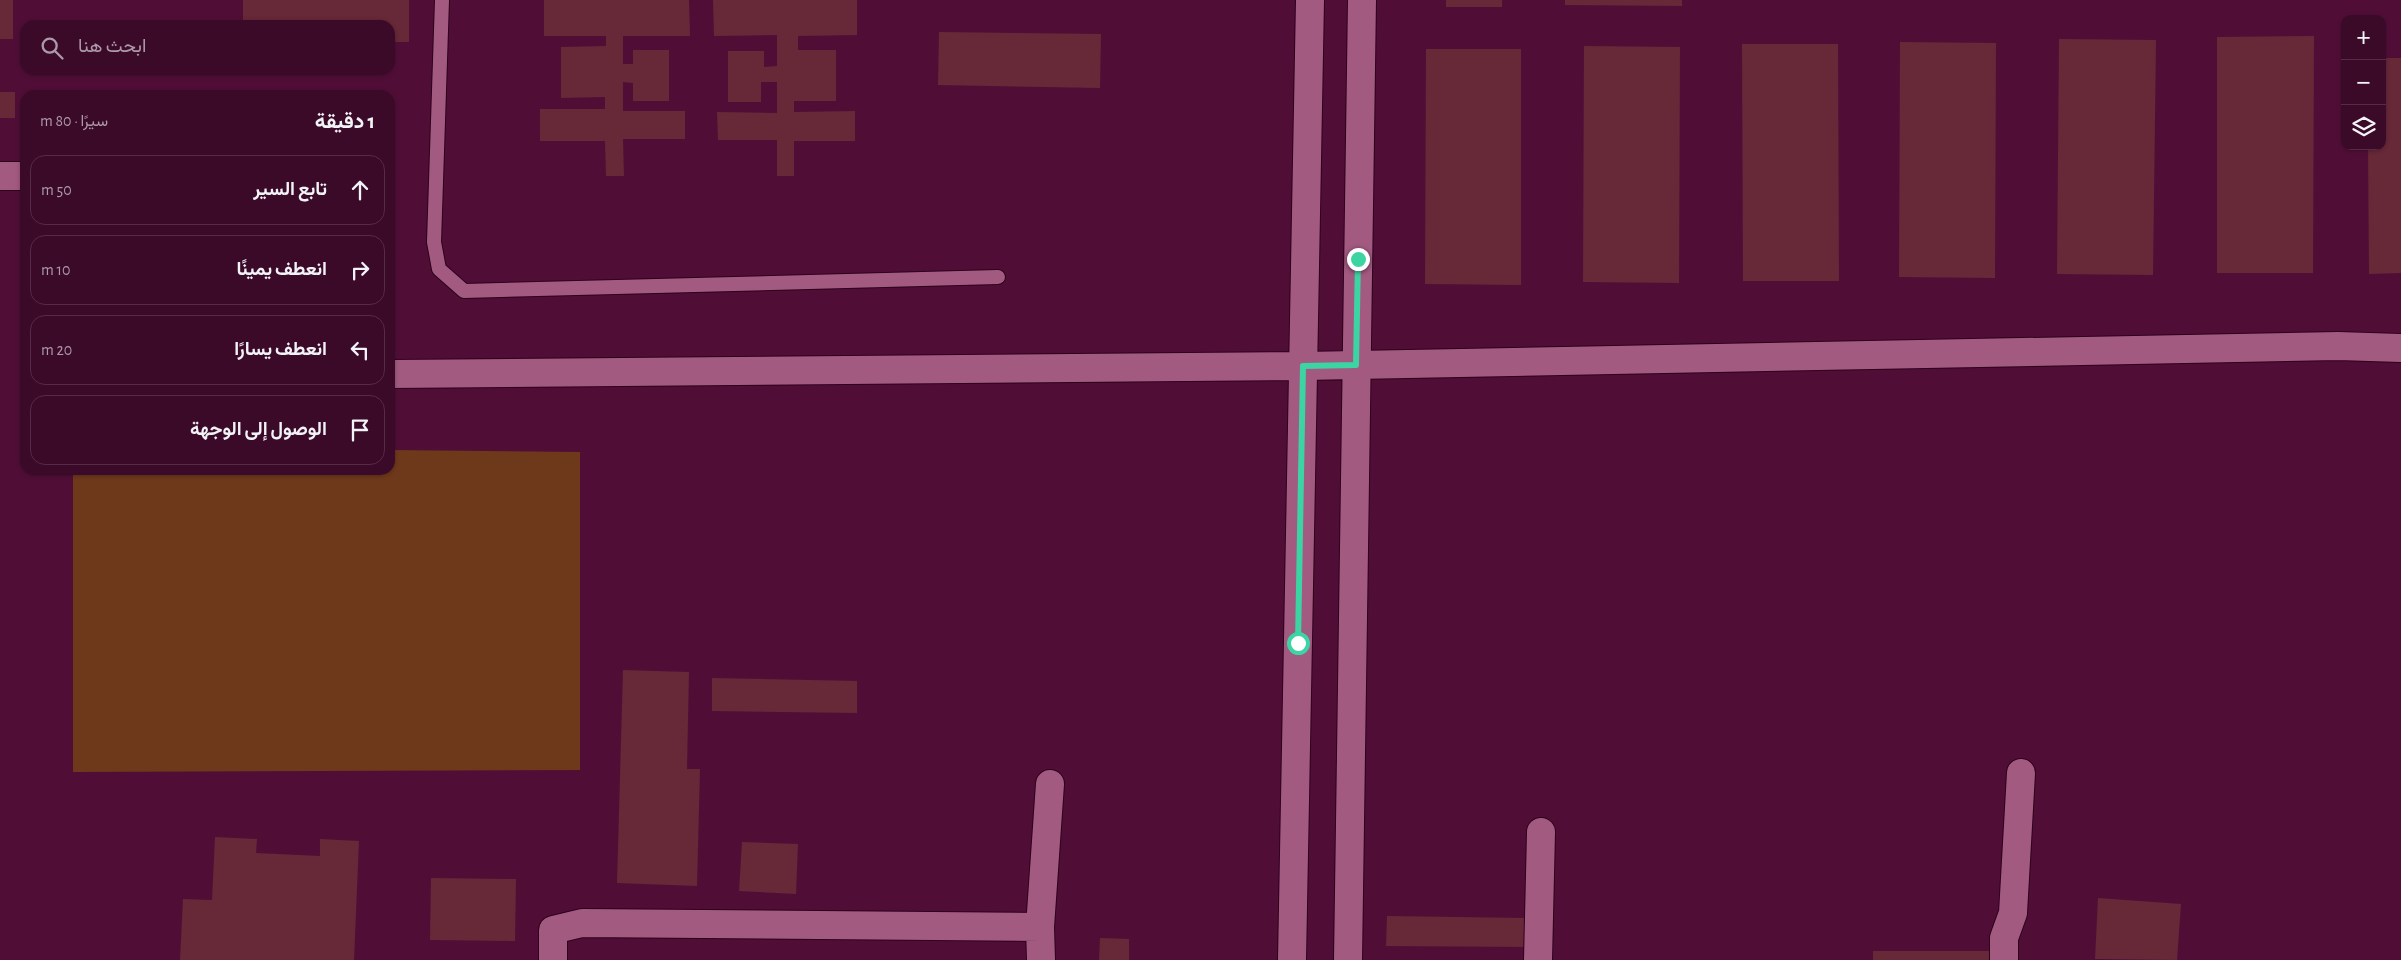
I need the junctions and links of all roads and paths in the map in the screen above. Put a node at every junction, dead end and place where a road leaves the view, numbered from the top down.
1 (442, 0) edge
2 (1310, 0) edge
3 (1362, 0) edge
4 (0, 176) edge
5 (20, 176) edge
6 (998, 277) dead end
7 (2401, 348) edge
8 (1356, 365) junction
9 (1303, 366) junction
10 (395, 374) edge
11 (2021, 773) dead end
12 (1050, 784) dead end
13 (1541, 832) dead end
14 (1040, 928) junction
15 (553, 960) edge
16 (1041, 960) edge
17 (1292, 960) edge
18 (1348, 960) edge
19 (1538, 960) edge
20 (2004, 960) edge

1 - 6 lane
2 - 9 street
3 - 8 street
4 - 5 street
7 - 8 street
8 - 9 street
8 - 18 street
9 - 10 street
9 - 17 street
11 - 20 street
12 - 14 street
13 - 19 street
14 - 15 street
14 - 16 street

